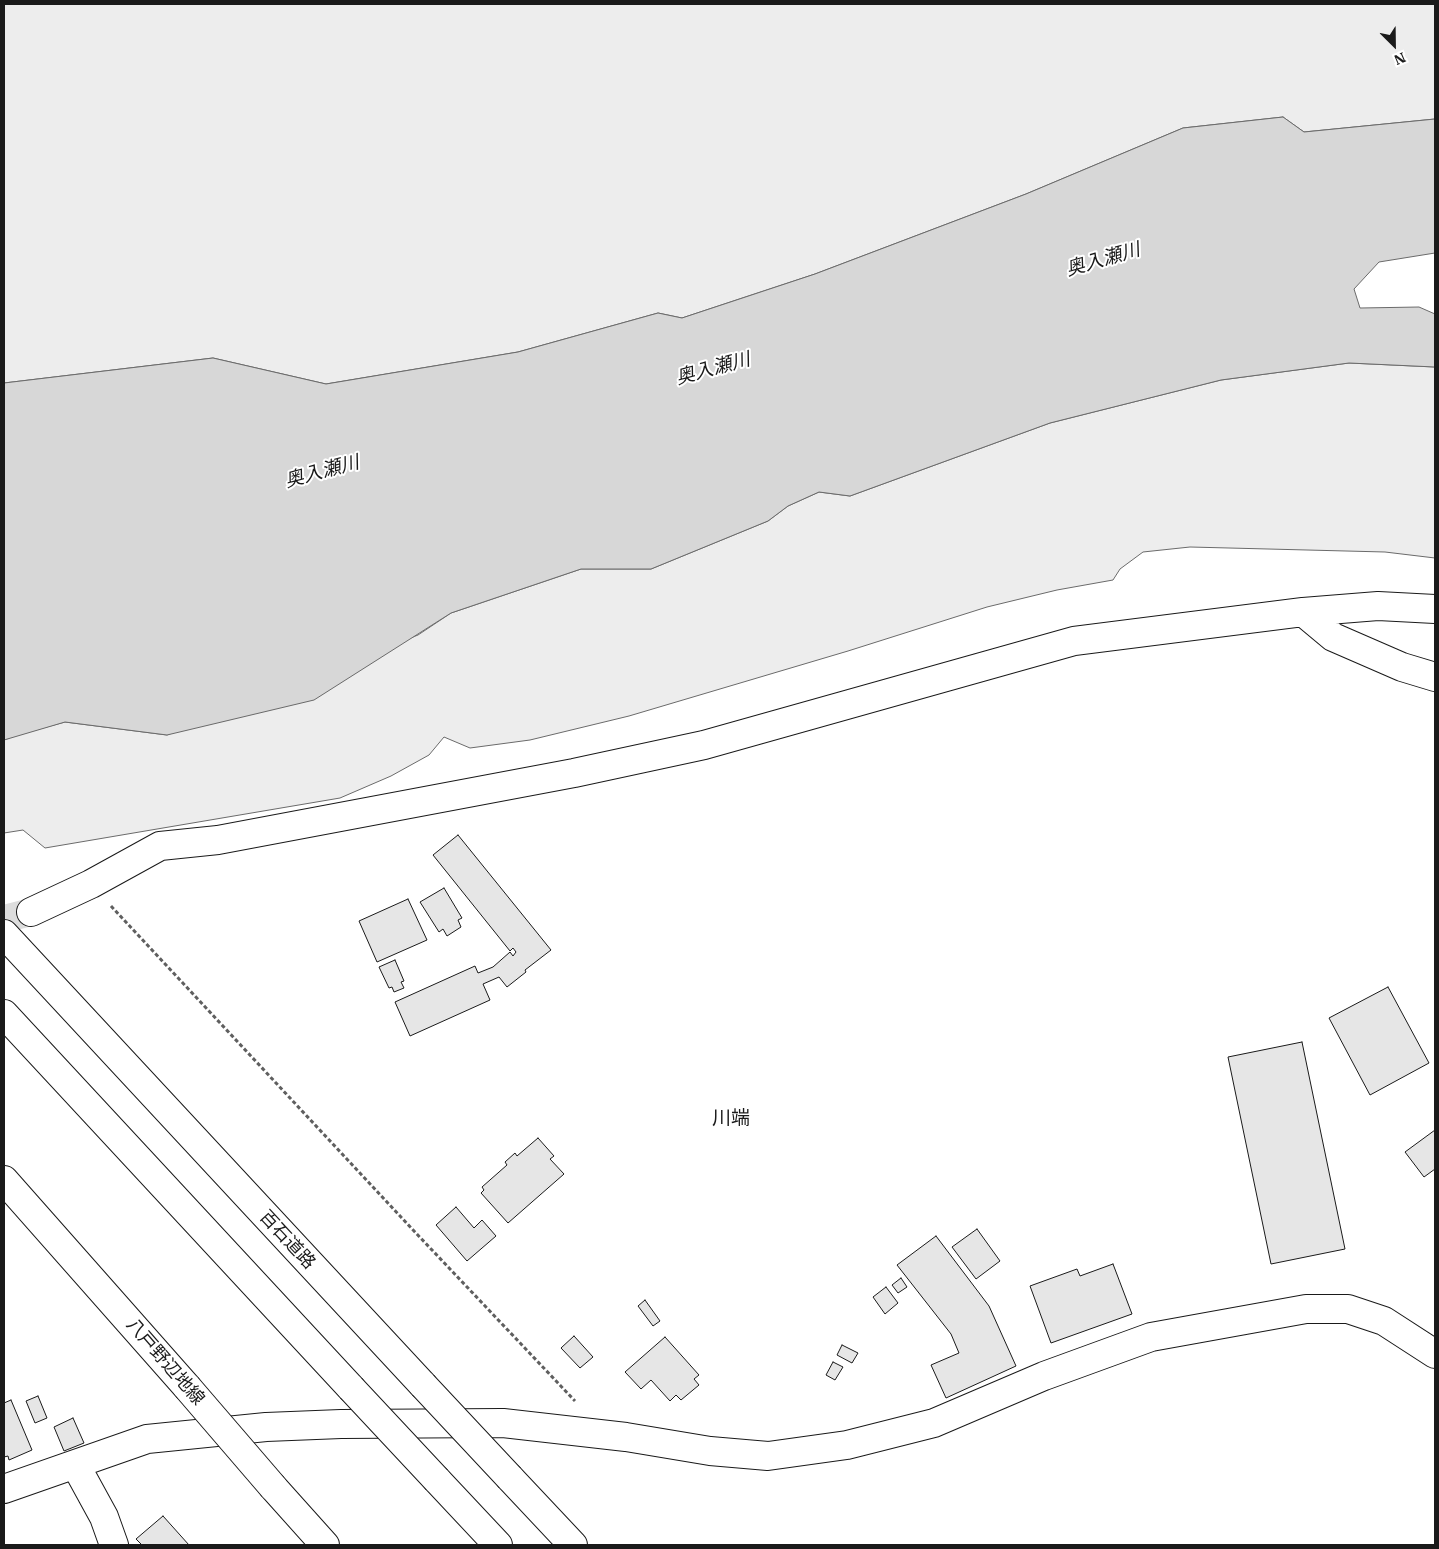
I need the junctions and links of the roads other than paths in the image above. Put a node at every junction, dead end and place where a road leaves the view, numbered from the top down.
1 (1435, 609) edge
2 (1303, 612) junction
3 (1435, 676) edge
4 (31, 912) tunnel mouth
5 (4, 934) edge
6 (4, 1014) edge
7 (4, 1180) edge
8 (1435, 1354) edge
9 (75, 1464) junction
10 (4, 1489) edge
11 (114, 1545) edge
12 (325, 1545) edge
13 (498, 1545) edge
14 (573, 1545) edge

1 - 2 main road
2 - 3 main road
2 - 4 main road
5 - 14 main road, 百石道路, bridge
6 - 13 main road, bridge
7 - 12 main road, 八戸野辺地線, bridge
8 - 9 main road
9 - 10 main road
9 - 11 main road

